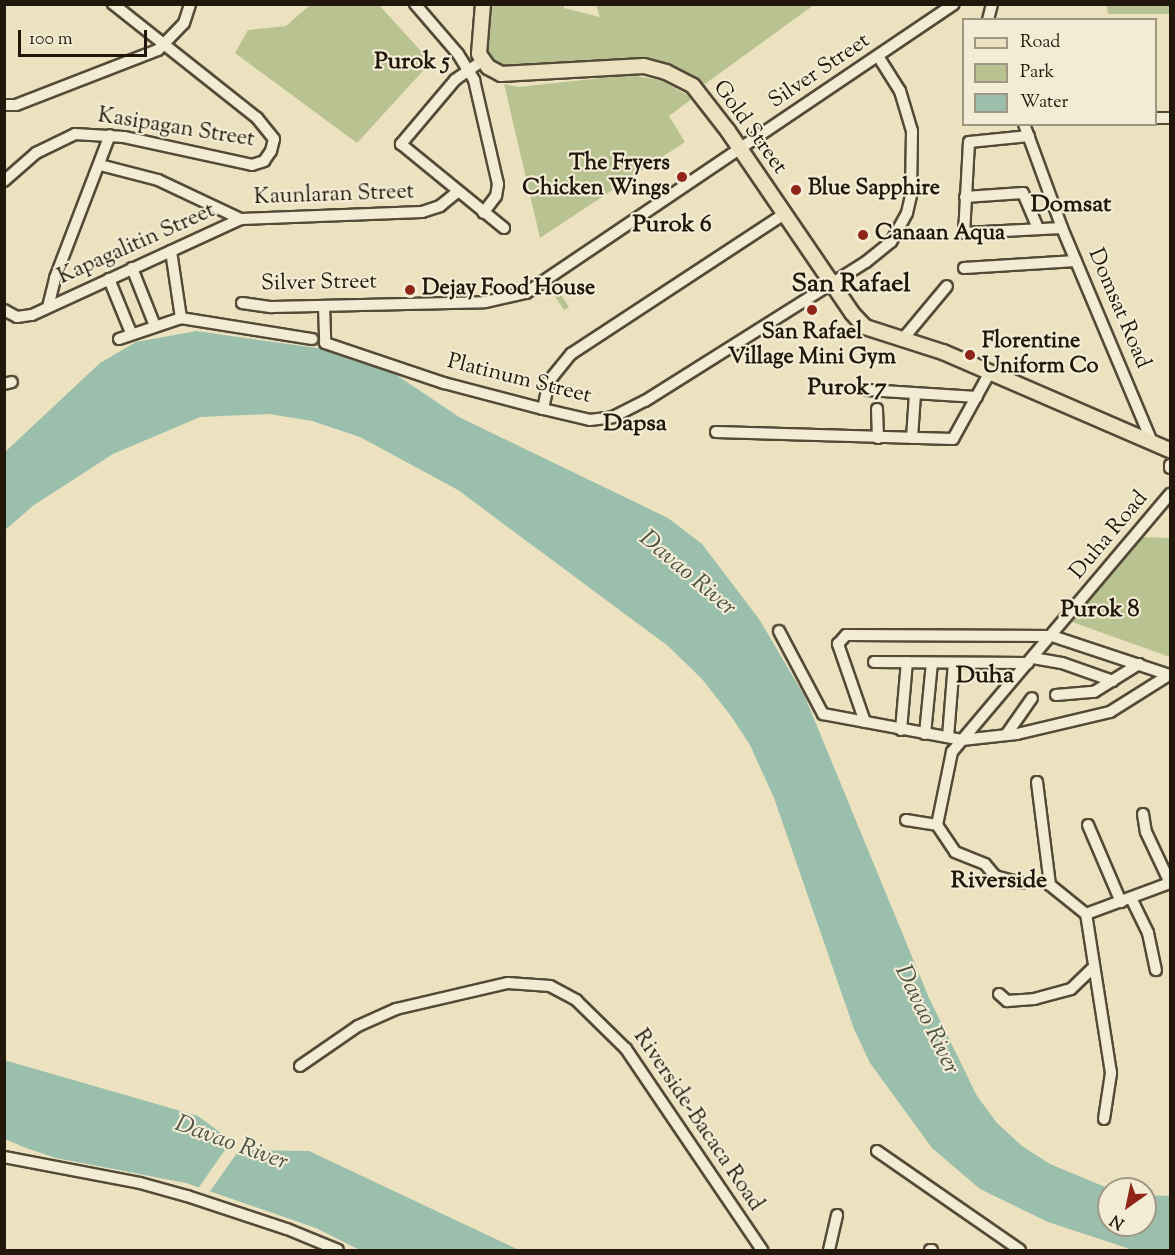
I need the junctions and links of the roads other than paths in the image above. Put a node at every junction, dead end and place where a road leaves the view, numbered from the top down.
1 (113, 4) edge
2 (190, 4) edge
3 (415, 4) edge
4 (483, 4) edge
5 (954, 4) edge
6 (165, 45) junction
7 (878, 56) junction
8 (482, 61) junction
9 (469, 69) junction
10 (4, 105) edge
11 (1025, 126) edge
12 (110, 135) junction
13 (1029, 136) junction
14 (741, 150) junction
15 (100, 165) junction
16 (4, 181) edge
17 (457, 192) junction
18 (965, 197) junction
19 (483, 213) junction
20 (784, 214) junction
21 (242, 219) junction
22 (504, 228) dead end
23 (1062, 228) junction
24 (1038, 229) junction
25 (171, 251) junction
26 (1076, 261) junction
27 (132, 268) junction
28 (964, 268) dead end
29 (109, 279) junction
30 (830, 282) junction
31 (947, 286) dead end
32 (242, 303) dead end
33 (324, 306) junction
34 (48, 307) junction
35 (4, 310) edge
36 (181, 318) junction
37 (156, 326) junction
38 (131, 333) junction
39 (119, 339) dead end
40 (312, 339) dead end
41 (902, 340) junction
42 (990, 372) junction
43 (867, 390) dead end
44 (915, 394) junction
45 (976, 397) junction
46 (877, 408) dead end
47 (543, 409) junction
48 (716, 432) dead end
49 (878, 438) junction
50 (912, 438) junction
51 (1152, 442) junction
52 (1170, 450) edge
53 (1170, 494) edge
54 (779, 632) dead end
55 (1052, 636) junction
56 (1031, 660) junction
57 (874, 662) dead end
58 (907, 662) junction
59 (932, 663) junction
60 (954, 663) junction
61 (1139, 664) junction
62 (1113, 681) junction
63 (1056, 695) dead end
64 (1032, 698) dead end
65 (864, 722) junction
66 (901, 730) junction
67 (926, 734) junction
68 (1006, 735) junction
69 (948, 737) junction
70 (962, 740) junction
71 (1037, 782) dead end
72 (1143, 814) dead end
73 (906, 820) dead end
74 (937, 825) junction
75 (1088, 825) dead end
76 (1021, 883) dead end
77 (1170, 883) edge
78 (1126, 900) junction
79 (1086, 914) junction
80 (1092, 969) junction
81 (1156, 970) dead end
82 (999, 994) dead end
83 (300, 1066) dead end
84 (1104, 1119) dead end
85 (877, 1151) dead end
86 (4, 1157) edge
87 (837, 1215) dead end
88 (338, 1251) edge
89 (762, 1251) edge
90 (829, 1251) edge
91 (1020, 1251) edge

1 - 6 street, Kasipagan Street
2 - 6 street
3 - 9 street
4 - 8 main road
5 - 7 street, Silver Street
6 - 10 street
6 - 12 street, Kasipagan Street
7 - 14 street, Silver Street
7 - 30 street, Platinum Street
8 - 9 street
8 - 14 main road, Gold Street
9 - 17 street
9 - 19 street
11 - 13 street, Domsat Road
12 - 15 street
12 - 16 street, Kasipagan Street
13 - 18 street
13 - 23 street, Domsat Road
14 - 20 main road, Gold Street
14 - 33 street, Silver Street
15 - 21 street
15 - 34 street
17 - 19 street
17 - 21 street, Kaunlaran Street
18 - 24 street
18 - 24 street
19 - 22 street
20 - 30 main road, Gold Street
20 - 47 street
21 - 25 street, Kapagalitin Street
23 - 24 street
23 - 26 street, Domsat Road
25 - 27 street, Kapagalitin Street
25 - 36 street
26 - 28 street
26 - 51 street, Domsat Road
27 - 29 street, Kapagalitin Street
27 - 37 street
29 - 34 street, Kapagalitin Street
29 - 38 street
30 - 41 main road, Gold Street
30 - 47 street, Platinum Street
31 - 41 street
32 - 33 street, Silver Street
33 - 47 street, Platinum Street
34 - 35 street
36 - 37 street
36 - 40 street
37 - 38 street
38 - 39 street
41 - 42 main road, Gold Street
42 - 45 street
42 - 51 main road, Gold Street
43 - 44 street
44 - 45 street
44 - 50 street
45 - 50 street
46 - 49 street
48 - 49 street
49 - 50 street
51 - 52 main road, Gold Street
53 - 55 street, Duha Road
54 - 65 street
55 - 56 street, Duha Road
55 - 61 street
55 - 65 street
56 - 60 street
56 - 62 street
56 - 70 street, Duha Road
57 - 58 street
58 - 59 street
58 - 66 street
59 - 60 street
59 - 67 street
60 - 69 street
61 - 62 street
61 - 68 street
62 - 63 street
64 - 68 street
65 - 66 street
66 - 67 street
67 - 69 street
68 - 70 street
69 - 70 street
70 - 74 street, Duha Road
71 - 79 street
72 - 77 street
73 - 74 street
74 - 76 street
75 - 78 street
77 - 78 street
78 - 79 street
78 - 81 street
79 - 80 street
80 - 82 street
80 - 84 street
83 - 89 street, Riverside-Bacaca Road
85 - 91 street
86 - 88 street
87 - 90 street

